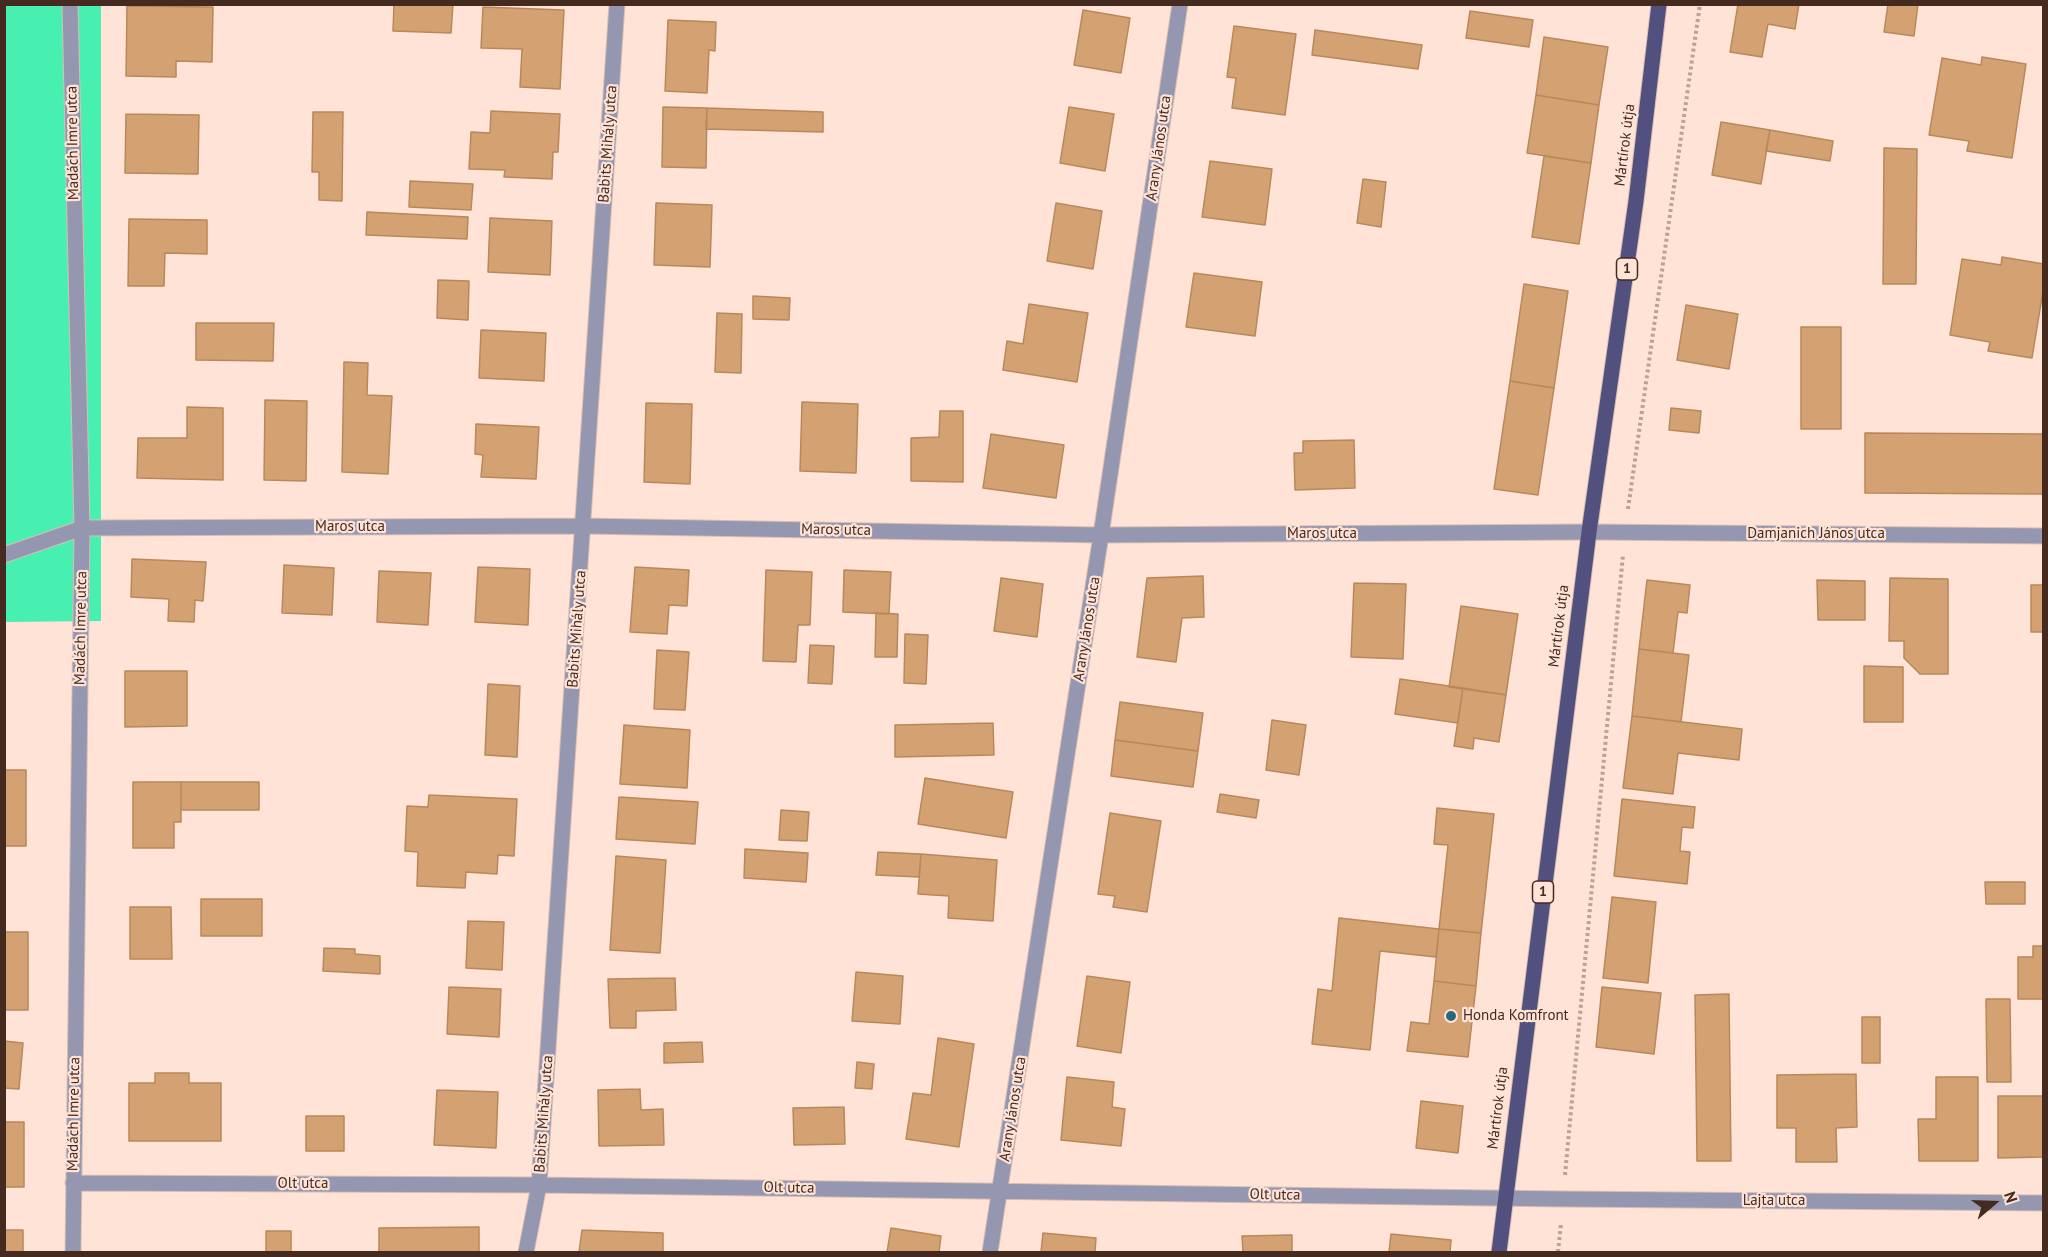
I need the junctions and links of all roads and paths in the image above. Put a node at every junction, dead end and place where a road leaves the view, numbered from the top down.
1 (70, 4) edge
2 (617, 4) edge
3 (1180, 4) edge
4 (1659, 4) edge
5 (1700, 4) edge
6 (584, 526) junction
7 (82, 528) junction
8 (1589, 532) junction
9 (1625, 533) junction
10 (1101, 535) junction
11 (2043, 536) edge
12 (4, 555) edge
13 (73, 1183) junction
14 (539, 1185) junction
15 (1000, 1192) junction
16 (1505, 1198) junction
17 (1563, 1199) junction
18 (2043, 1203) edge
19 (73, 1252) edge
20 (526, 1252) edge
21 (990, 1252) edge
22 (1499, 1252) edge
23 (1558, 1252) edge

1 - 7 street, Madách Imre utca
2 - 6 street, Babits Mihály utca
3 - 10 street, Arany János utca
4 - 8 main road, Mártírok útja / 1
5 - 9 path
6 - 7 street, Maros utca
6 - 10 street, Maros utca
6 - 14 street, Babits Mihály utca
7 - 12 street, Maros utca
7 - 13 street, Madách Imre utca
8 - 9 street, Damjanich János utca
8 - 10 street, Maros utca
8 - 16 main road, Mártírok útja / 1
9 - 11 street, Damjanich János utca
9 - 17 path
10 - 15 street, Arany János utca
13 - 14 street, Olt utca
13 - 19 street, Madách Imre utca
14 - 15 street, Olt utca
14 - 20 street, Babits Mihály utca
15 - 16 street, Olt utca
15 - 21 street, Arany János utca
16 - 17 street, Lajta utca
16 - 22 main road, Mártírok útja / 1
17 - 18 street, Lajta utca
17 - 23 path

